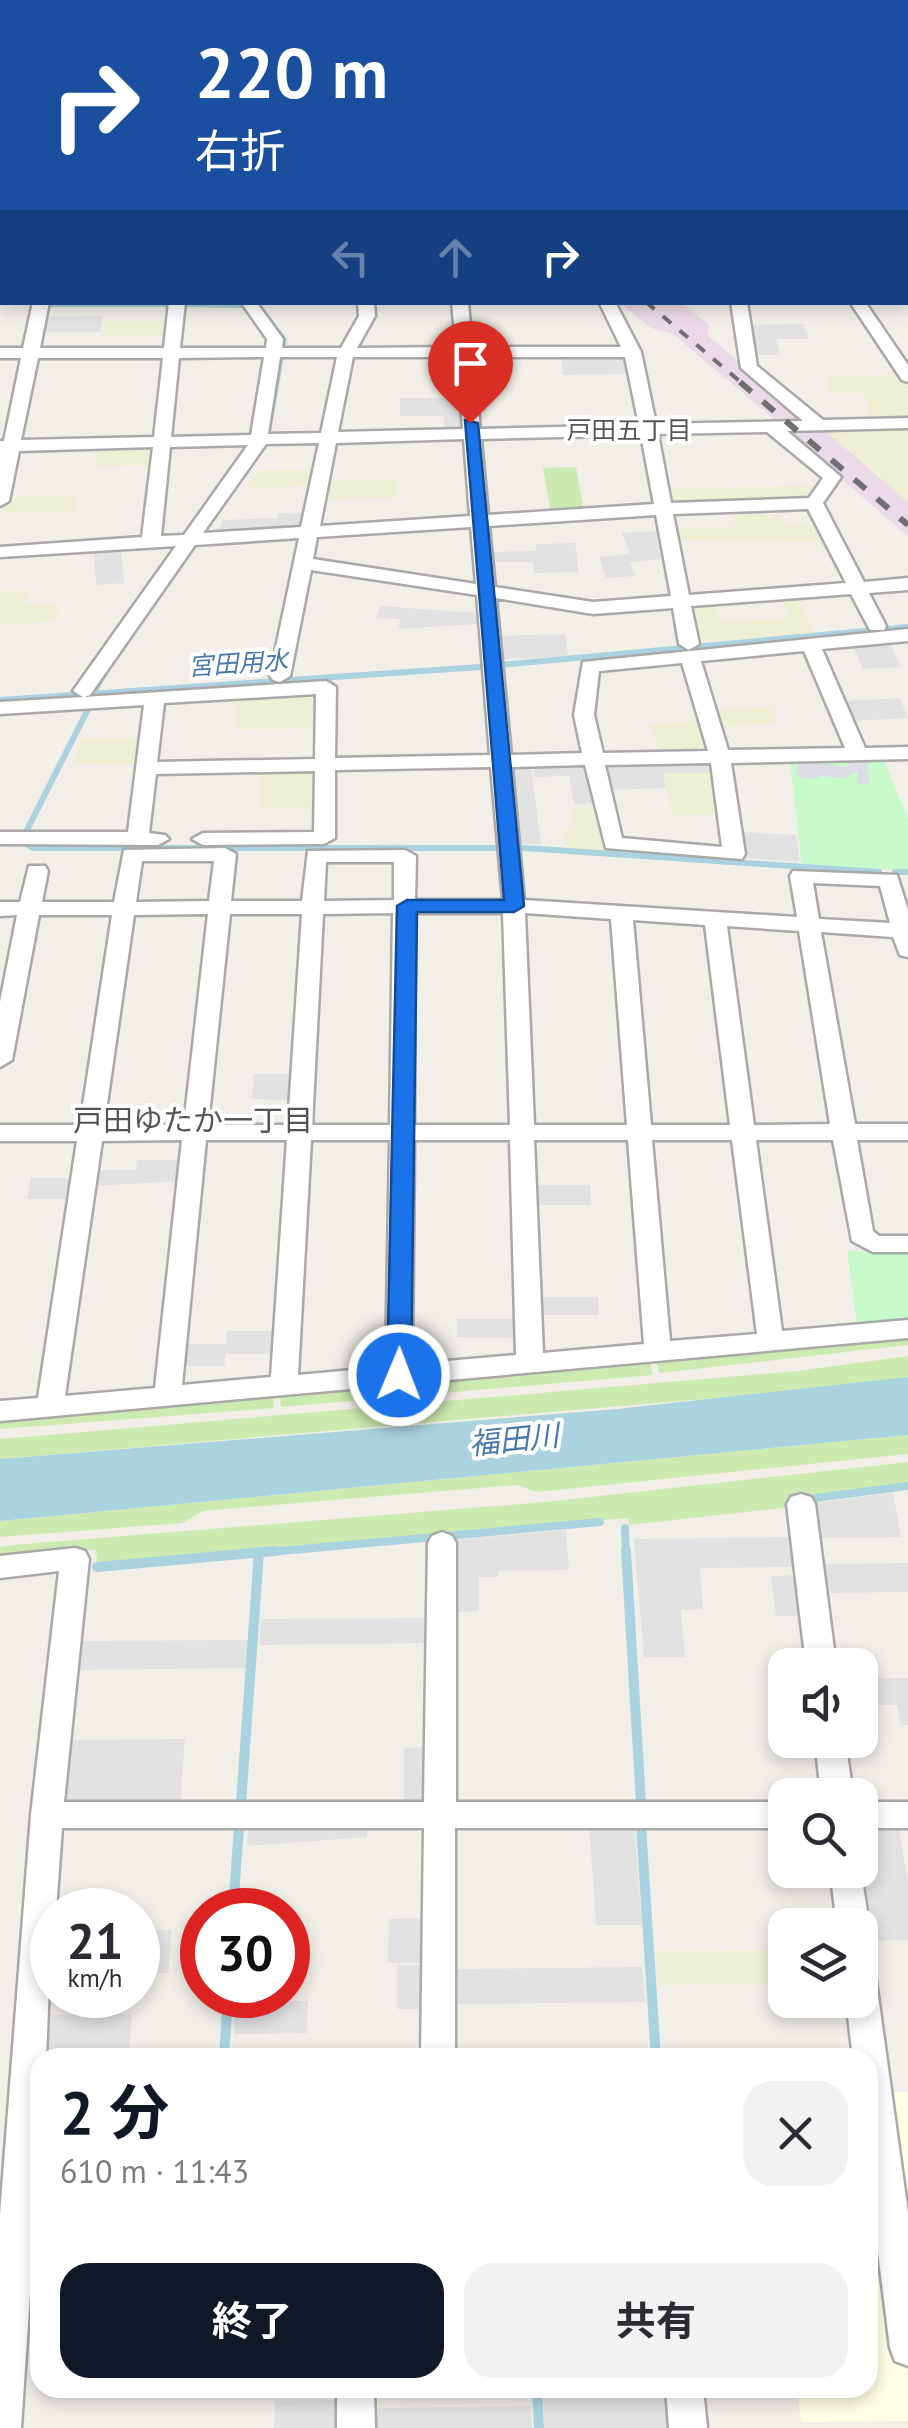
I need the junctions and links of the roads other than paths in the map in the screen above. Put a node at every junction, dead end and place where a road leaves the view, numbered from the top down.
1 (40, 305) edge
2 (176, 305) edge
3 (250, 305) edge
4 (266, 305) edge
5 (366, 305) edge
6 (460, 305) edge
7 (609, 305) edge
8 (739, 305) edge
9 (859, 305) edge
10 (872, 305) edge
11 (463, 352) junction
12 (633, 352) junction
13 (0, 353) edge
14 (280, 353) junction
15 (346, 353) junction
16 (30, 354) junction
17 (170, 354) junction
18 (908, 355) edge
19 (908, 377) edge
20 (908, 424) edge
21 (820, 426) junction
22 (773, 428) junction
23 (649, 431) junction
24 (472, 436) junction
25 (330, 438) junction
26 (266, 440) junction
27 (160, 441) junction
28 (6, 446) edge
29 (0, 501) edge
30 (814, 503) junction
31 (664, 508) junction
32 (477, 520) junction
33 (310, 531) junction
34 (199, 539) junction
35 (151, 542) junction
36 (0, 552) edge
37 (304, 563) junction
38 (908, 584) edge
39 (856, 587) junction
40 (483, 590) junction
41 (680, 601) junction
42 (877, 626) dead end
43 (908, 636) edge
44 (811, 645) junction
45 (690, 650) junction
46 (280, 676) dead end
47 (93, 691) dead end
48 (155, 698) junction
49 (0, 708) edge
50 (908, 753) edge
51 (858, 755) junction
52 (720, 758) junction
53 (595, 760) junction
54 (502, 761) junction
55 (328, 764) junction
56 (147, 768) junction
57 (0, 838) edge
58 (138, 839) junction
59 (37, 870) dead end
60 (124, 906) junction
61 (220, 906) junction
62 (312, 906) junction
63 (407, 906) junction
64 (514, 906) junction
65 (30, 907) junction
66 (0, 908) edge
67 (621, 913) junction
68 (715, 918) junction
69 (811, 924) junction
70 (907, 937) edge
71 (0, 1060) edge
72 (522, 1132) junction
73 (640, 1132) junction
74 (743, 1132) junction
75 (844, 1132) junction
76 (908, 1132) edge
77 (0, 1133) edge
78 (90, 1133) junction
79 (196, 1133) junction
80 (297, 1133) junction
81 (404, 1133) junction
82 (908, 1244) edge
83 (908, 1329) edge
84 (771, 1344) junction
85 (658, 1353) junction
86 (530, 1363) junction
87 (399, 1375) junction
88 (284, 1386) junction
89 (167, 1396) junction
90 (50, 1407) junction
91 (0, 1412) edge
92 (800, 1504) dead end
93 (442, 1542) dead end
94 (0, 1567) edge
95 (818, 1648) edge
96 (438, 1814) junction
97 (47, 1815) junction
98 (768, 1815) edge
99 (878, 1815) edge
100 (908, 1815) edge
101 (864, 2018) edge
102 (37, 2048) edge
103 (438, 2048) edge
104 (868, 2048) edge
105 (878, 2140) edge
106 (30, 2202) edge
107 (890, 2246) edge
108 (28, 2247) edge
109 (908, 2348) edge
110 (356, 2398) edge
111 (686, 2398) edge
112 (2, 2428) edge
113 (356, 2428) edge
114 (688, 2428) edge

1 - 16 street
2 - 17 street
3 - 14 street
4 - 14 street
5 - 15 street
6 - 11 street
7 - 12 street
8 - 21 street
9 - 19 street
10 - 18 street
11 - 12 street
11 - 15 street
11 - 24 street
12 - 23 street
13 - 16 street
14 - 15 street
14 - 17 street
14 - 26 street
15 - 25 street
16 - 17 street
16 - 28 street
17 - 27 street
20 - 21 street
21 - 22 street
22 - 23 street
22 - 30 street
23 - 24 street
23 - 31 street
24 - 25 street
24 - 32 street
25 - 26 street
25 - 33 street
26 - 27 street
26 - 34 street
27 - 28 street
27 - 35 street
28 - 29 street
30 - 31 street
30 - 39 street
31 - 32 street
31 - 41 street
32 - 33 street
32 - 40 street
33 - 34 street
33 - 37 street
34 - 35 street
34 - 47 street
35 - 36 street
37 - 40 street
37 - 46 street
38 - 39 street
39 - 41 street
39 - 42 street
40 - 41 street
40 - 54 street
41 - 45 street
43 - 44 street
44 - 45 street
44 - 51 street
45 - 52 street
45 - 53 street
48 - 49 street
48 - 55 street
48 - 56 street
50 - 51 street
51 - 52 street
52 - 53 street
52 - 53 street
53 - 54 street
54 - 55 street
54 - 64 street
55 - 56 street
55 - 58 street
56 - 58 street
57 - 58 street
59 - 65 street
60 - 61 street
60 - 61 street
60 - 65 street
60 - 78 street
61 - 62 street
61 - 79 street
62 - 63 street
62 - 63 street
62 - 80 street
63 - 64 street
63 - 81 street
64 - 67 street
64 - 72 street
65 - 66 street
65 - 71 street
67 - 68 street
67 - 73 street
68 - 69 street
68 - 74 street
69 - 70 street
69 - 70 street
69 - 75 street
72 - 73 street
72 - 81 street
72 - 86 street
73 - 74 street
73 - 85 street
74 - 75 street
74 - 84 street
75 - 76 street
75 - 82 street
77 - 78 street
78 - 79 street
78 - 90 street
79 - 80 street
79 - 89 street
80 - 81 street
80 - 88 street
81 - 87 street
83 - 84 street
84 - 85 street
85 - 86 street
86 - 87 street
87 - 88 street
88 - 89 street
89 - 90 street
90 - 91 street
92 - 95 street
93 - 96 street
94 - 97 street
96 - 97 street
96 - 98 street
96 - 103 street
97 - 102 street
99 - 100 street
101 - 104 street
105 - 107 street
106 - 108 street
107 - 109 street
108 - 112 street
110 - 113 street
111 - 114 street

